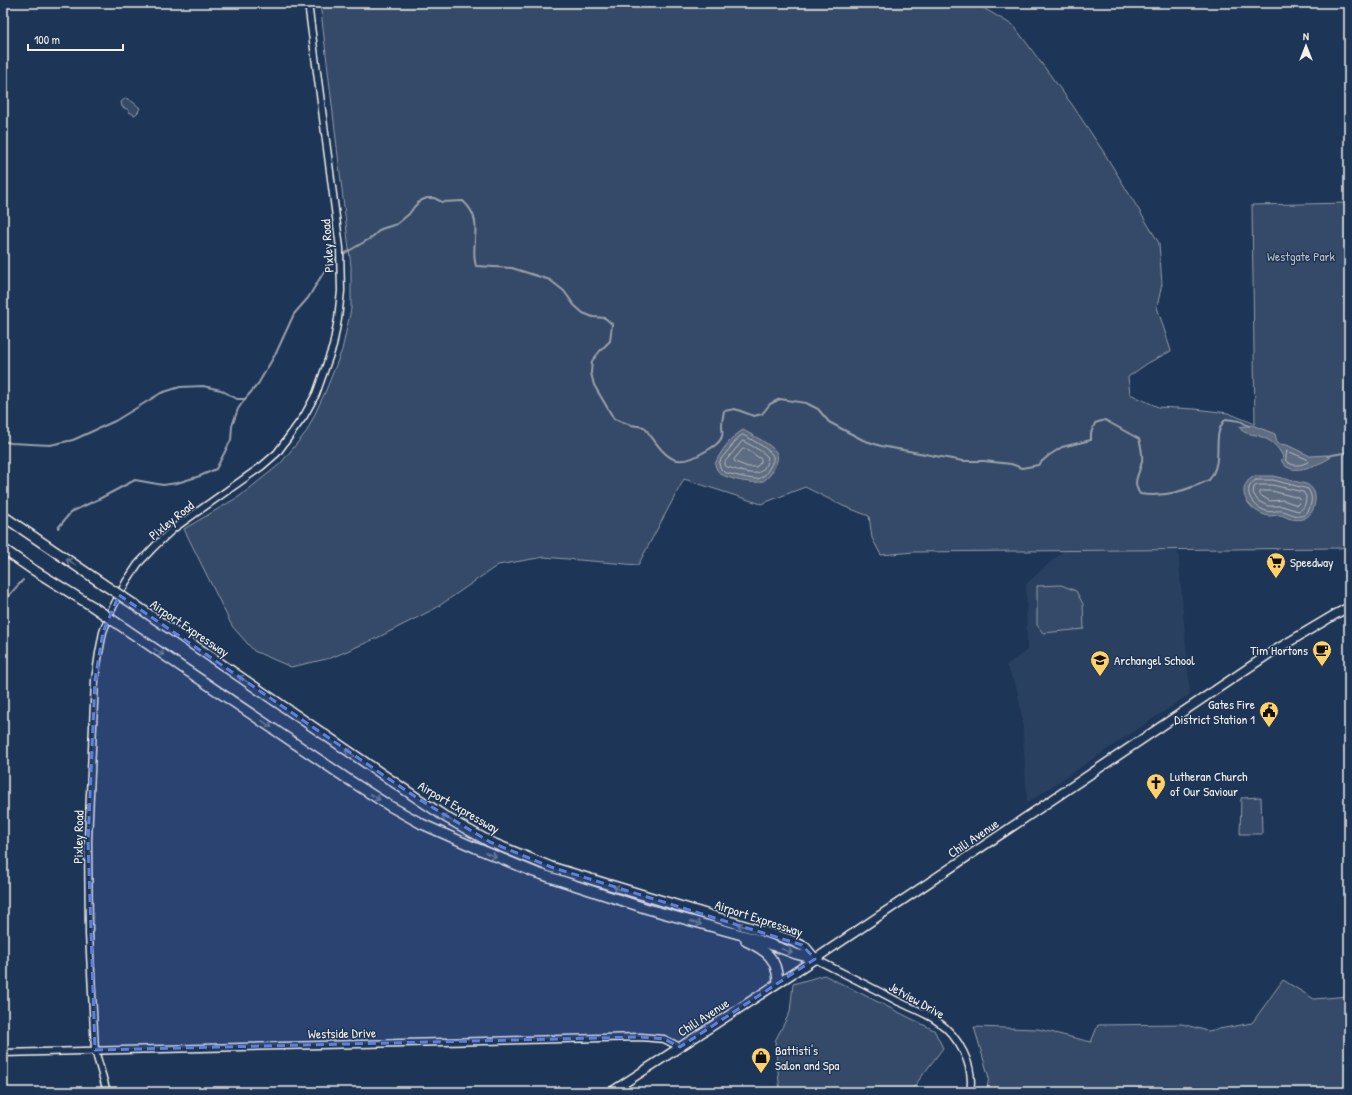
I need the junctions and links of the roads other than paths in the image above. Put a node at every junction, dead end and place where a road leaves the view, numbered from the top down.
1 (308, 3) edge
2 (3, 516) edge
3 (3, 549) edge
4 (1349, 608) edge
5 (723, 930) junction
6 (815, 959) junction
7 (778, 982) junction
8 (680, 1047) junction
9 (95, 1050) junction
10 (3, 1053) edge
11 (106, 1092) edge
12 (611, 1092) edge
13 (970, 1092) edge

1 - 9 street, Pixley Road
6 -> 2 highway, Airport Expressway, bridge
3 -> 5 highway, Airport Expressway, bridge
4 - 6 main road, Chili Avenue
5 -> 6 highway, Airport Expressway
5 - 7 highway
6 - 7 main road, Chili Avenue
6 - 13 street, Jetview Drive
7 - 8 main road, Chili Avenue
8 - 9 street, Westside Drive
8 - 12 main road, Chili Avenue
9 - 10 street, Westside Drive
9 - 11 street, Pixley Road

